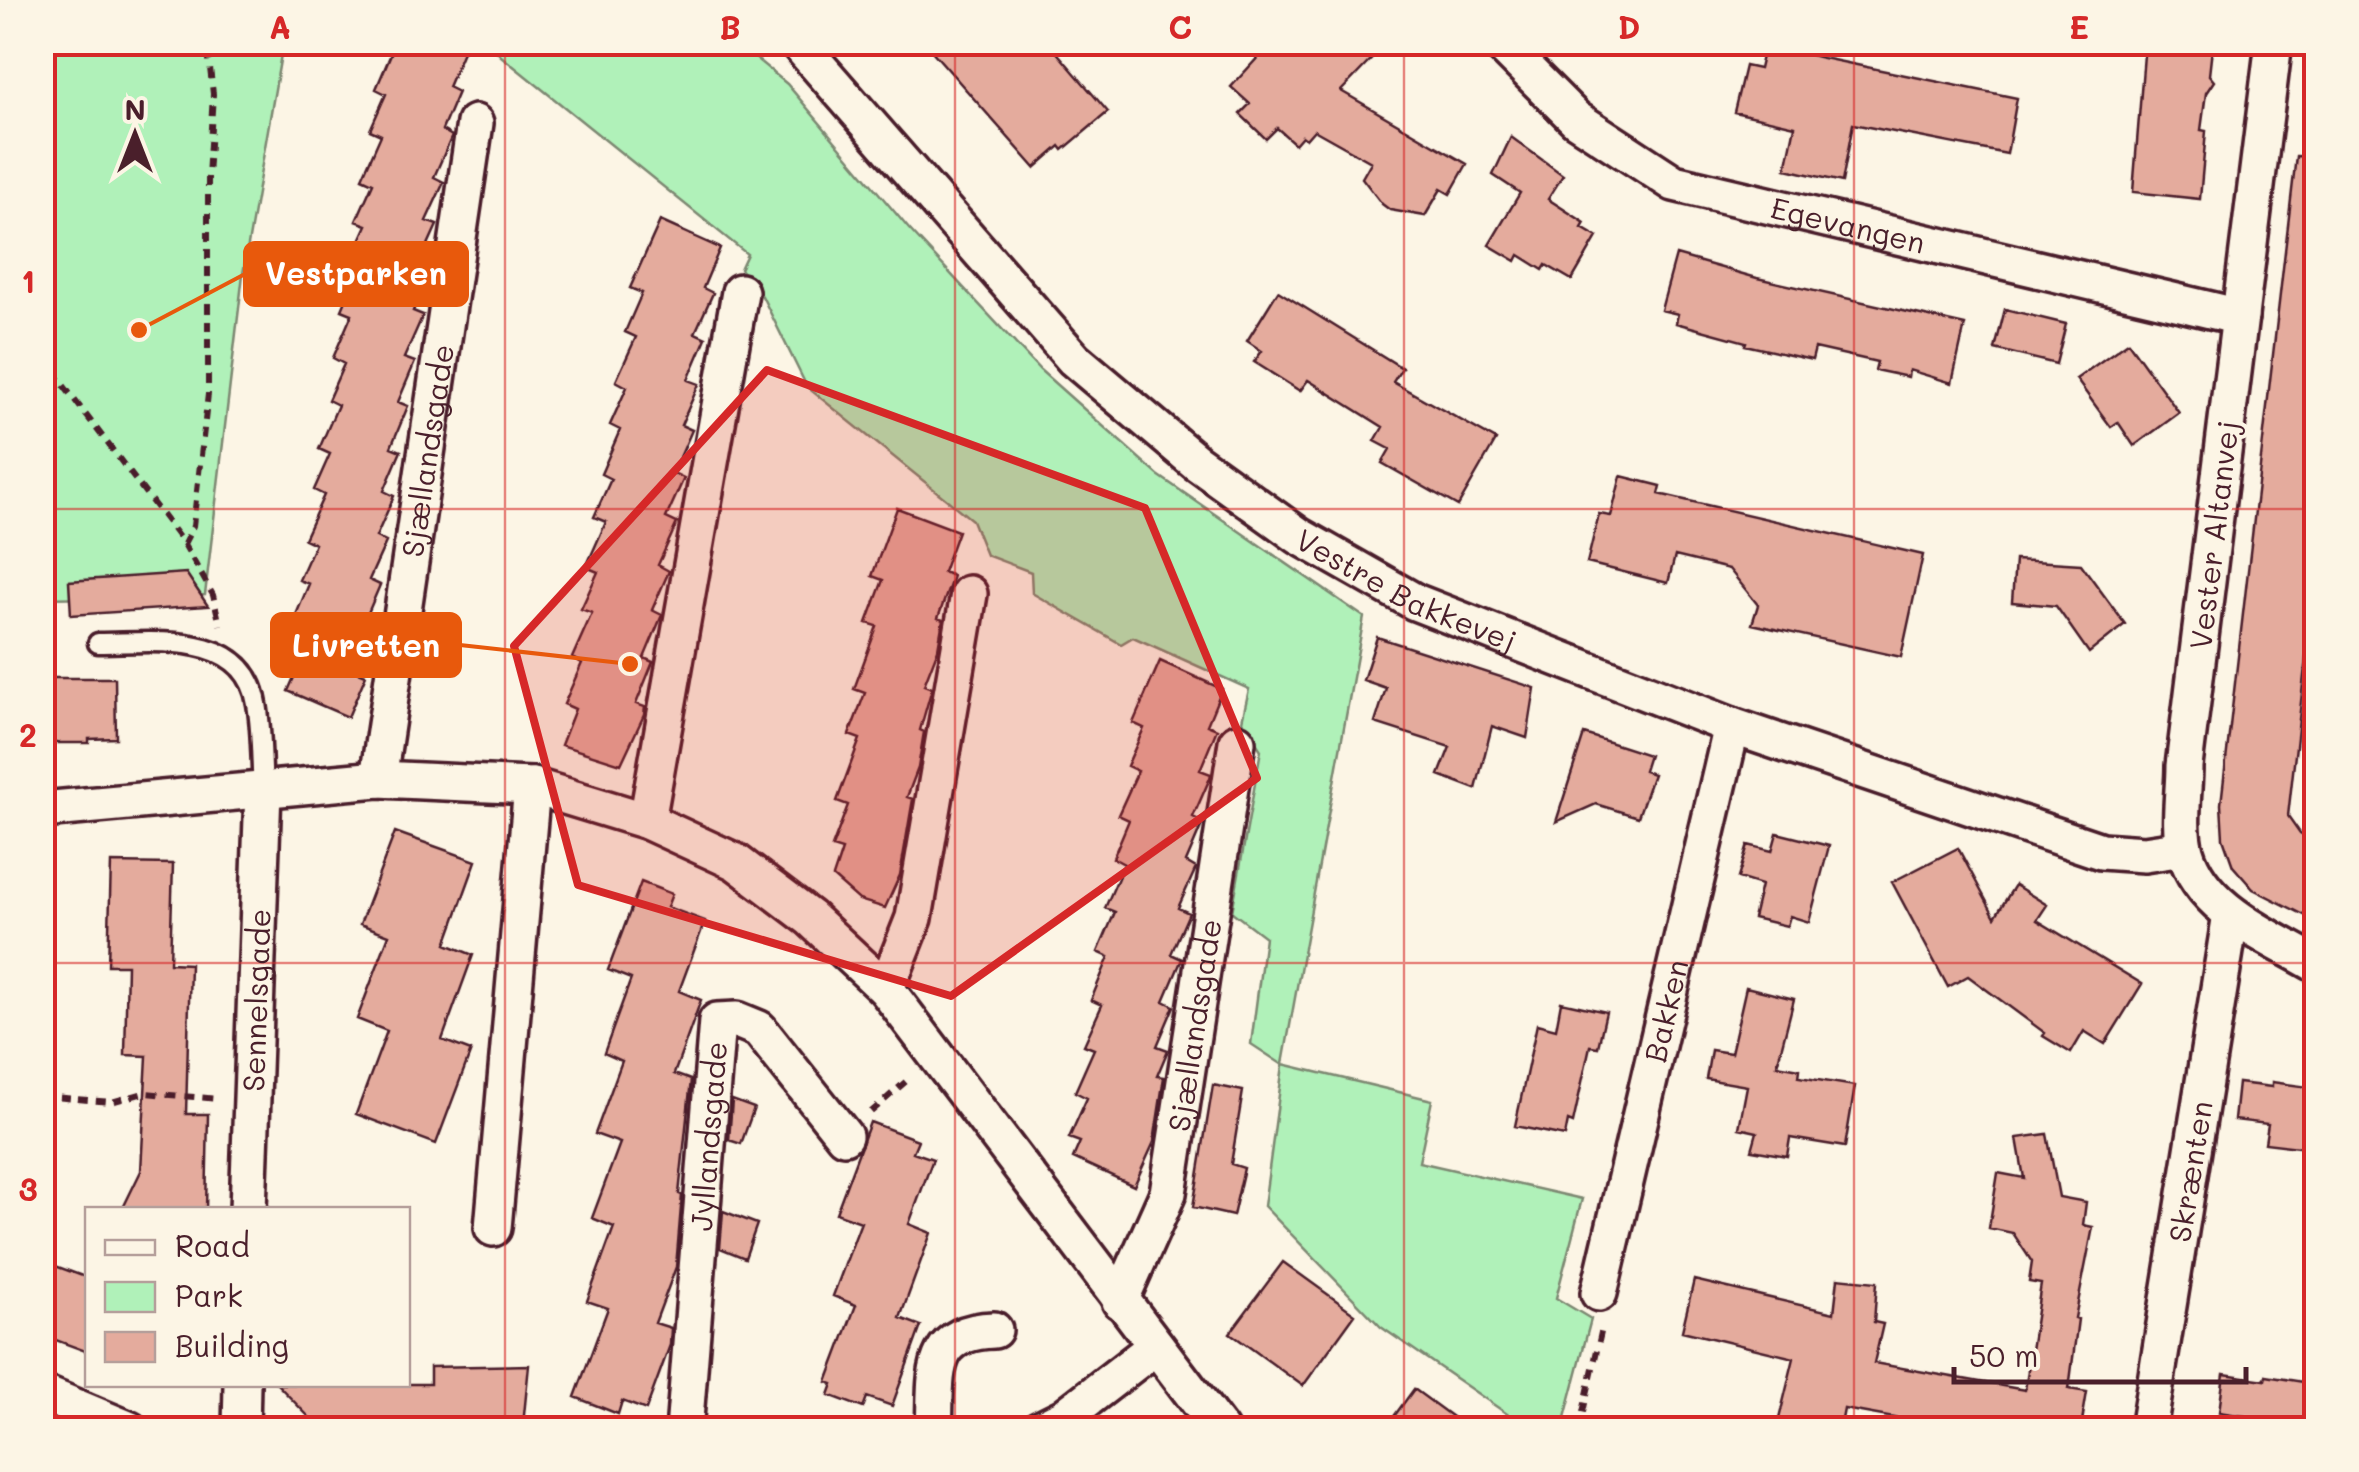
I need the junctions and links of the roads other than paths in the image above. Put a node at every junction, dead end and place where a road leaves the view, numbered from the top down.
1 (797, 42) edge
2 (1499, 42) edge
3 (2274, 42) edge
4 (475, 123) dead end
5 (740, 292) dead end
6 (2240, 318) junction
7 (969, 594) dead end
8 (98, 643) dead end
9 (1732, 726) junction
10 (1236, 742) dead end
11 (378, 779) junction
12 (532, 786) junction
13 (263, 790) junction
14 (42, 810) edge
15 (648, 821) junction
16 (2184, 848) junction
17 (2230, 914) junction
18 (2316, 964) edge
19 (886, 989) junction
20 (844, 1136) road end
21 (248, 1207) edge
22 (493, 1228) dead end
23 (1599, 1294) road end
24 (1120, 1301) junction
25 (994, 1330) dead end
26 (1156, 1346) junction
27 (242, 1387) edge
28 (42, 1393) edge
29 (130, 1430) edge
30 (241, 1430) edge
31 (687, 1430) edge
32 (934, 1430) edge
33 (1038, 1430) edge
34 (1220, 1430) edge
35 (2148, 1430) edge

1 - 9 street, Vestre Bakkevej
2 - 6 street, Egevangen
3 - 6 street, Vester Altanvej
4 - 11 street, Sjællandsgade
5 - 15 street
6 - 16 street, Vester Altanvej
7 - 19 street
8 - 13 lane
9 - 16 street, Vestre Bakkevej
9 - 23 street, Bakken
10 - 24 street, Sjællandsgade
11 - 12 street
11 - 13 street
12 - 15 street
12 - 22 street
13 - 14 street
13 - 21 street, Sennelsgade
15 - 19 street
16 - 17 street, Vester Altanvej
17 - 18 street, Vester Altanvej
17 - 35 street, Skrænten
19 - 24 street
20 - 31 street, Jyllandsgade
24 - 26 street
25 - 32 street
26 - 33 street
26 - 34 street
27 - 30 street
28 - 29 street

